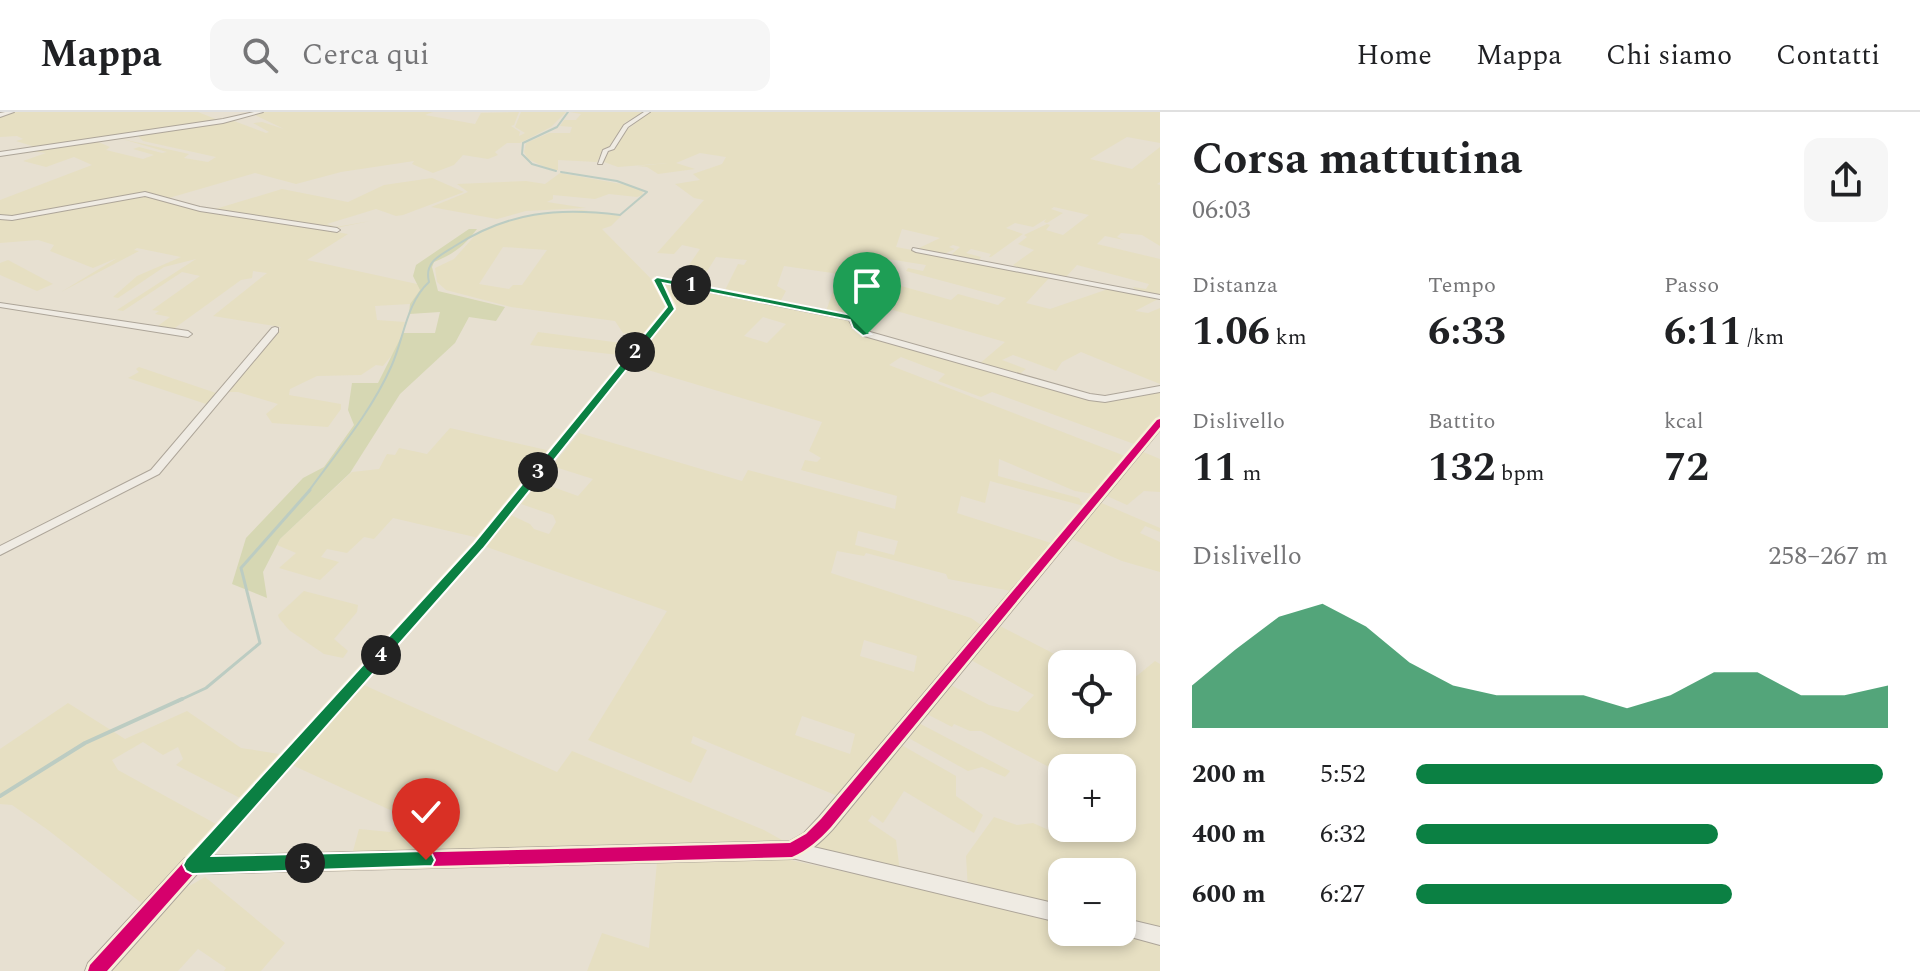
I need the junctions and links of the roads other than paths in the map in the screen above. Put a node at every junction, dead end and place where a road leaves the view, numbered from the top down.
1 (11, 112) edge
2 (260, 112) edge
3 (647, 112) edge
4 (0, 115) edge
5 (0, 154) edge
6 (600, 163) dead end
7 (0, 217) edge
8 (337, 230) dead end
9 (916, 250) dead end
10 (867, 261) dead end
11 (1160, 297) edge
12 (0, 305) edge
13 (853, 318) junction
14 (275, 330) dead end
15 (188, 334) dead end
16 (1160, 389) edge
17 (1160, 422) edge
18 (0, 551) edge
19 (792, 850) junction
20 (192, 865) junction
21 (1048, 911) edge
22 (1136, 930) edge
23 (1160, 936) edge
24 (96, 971) edge

1 - 4 street
2 - 5 street
3 - 6 street
7 - 8 street
9 - 11 street
10 - 13 street
12 - 15 street
13 - 16 street
13 - 20 street
14 - 18 street
17 - 19 street
19 - 20 street
19 - 21 street
20 - 24 street
22 - 23 street

